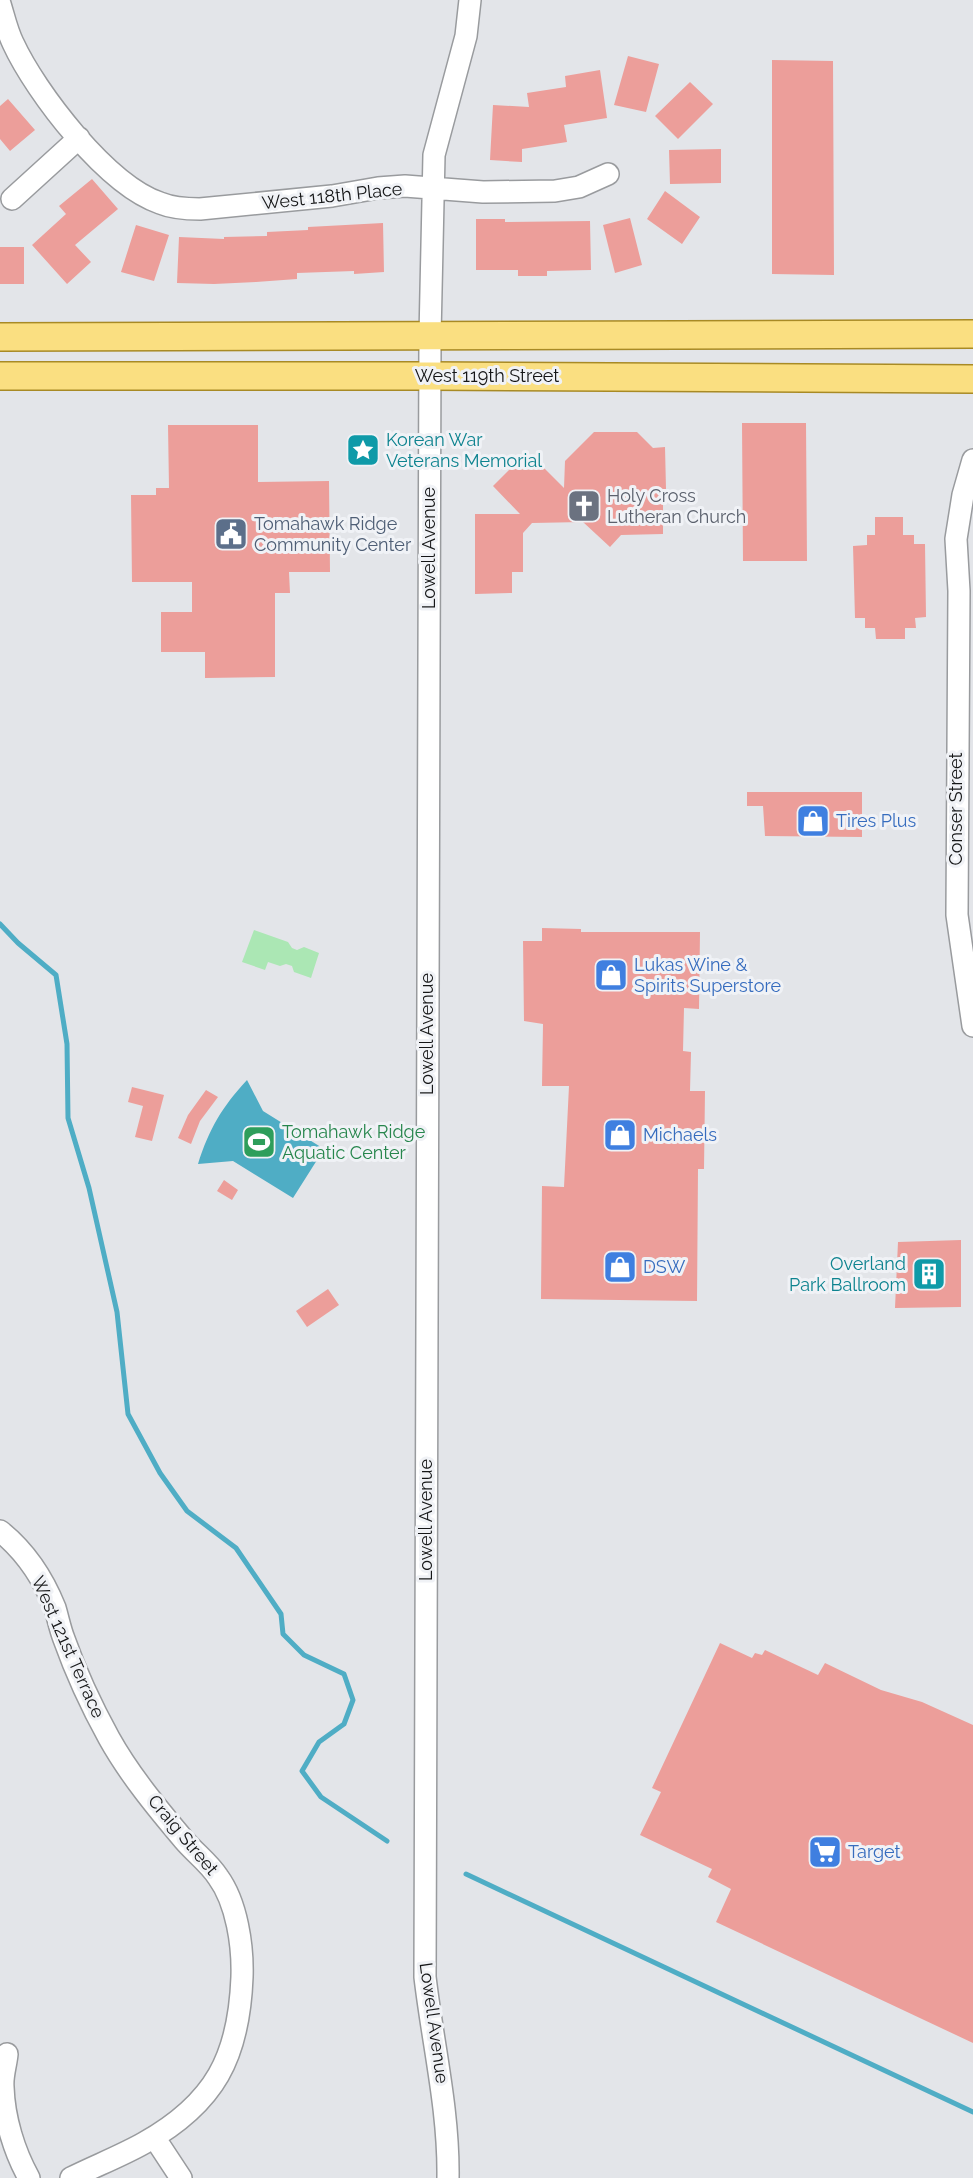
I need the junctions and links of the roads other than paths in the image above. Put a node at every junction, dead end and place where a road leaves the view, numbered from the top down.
1 (470, 0) edge
2 (0, 4) edge
3 (79, 138) junction
4 (608, 174) dead end
5 (432, 189) junction
6 (12, 199) dead end
7 (973, 334) edge
8 (430, 336) junction
9 (0, 337) edge
10 (0, 376) edge
11 (430, 376) junction
12 (973, 379) edge
13 (973, 460) edge
14 (973, 563) edge
15 (959, 591) junction
16 (973, 1026) edge
17 (0, 1531) edge
18 (130, 1769) joint
19 (8, 2054) dead end
20 (153, 2137) junction
21 (29, 2178) edge
22 (71, 2178) edge
23 (181, 2178) edge
24 (448, 2178) edge

1 - 5 street, Lowell Avenue
2 - 3 street, West 118th Place
3 - 5 street, West 118th Place
3 - 6 street
4 - 5 street, West 118th Place
5 - 8 street, Lowell Avenue
7 - 8 main road
8 - 9 main road
8 - 11 street, Lowell Avenue
10 - 11 main road, West 119th Street
11 - 12 main road, West 119th Street
11 - 24 street, Lowell Avenue
13 - 15 street, Conser Street
14 - 15 street, Conser Street
15 - 16 street, Conser Street
17 - 18 street, West 121st Terrace
18 - 20 street, Craig Street
19 - 21 street
20 - 22 street, Craig Street
20 - 23 street

